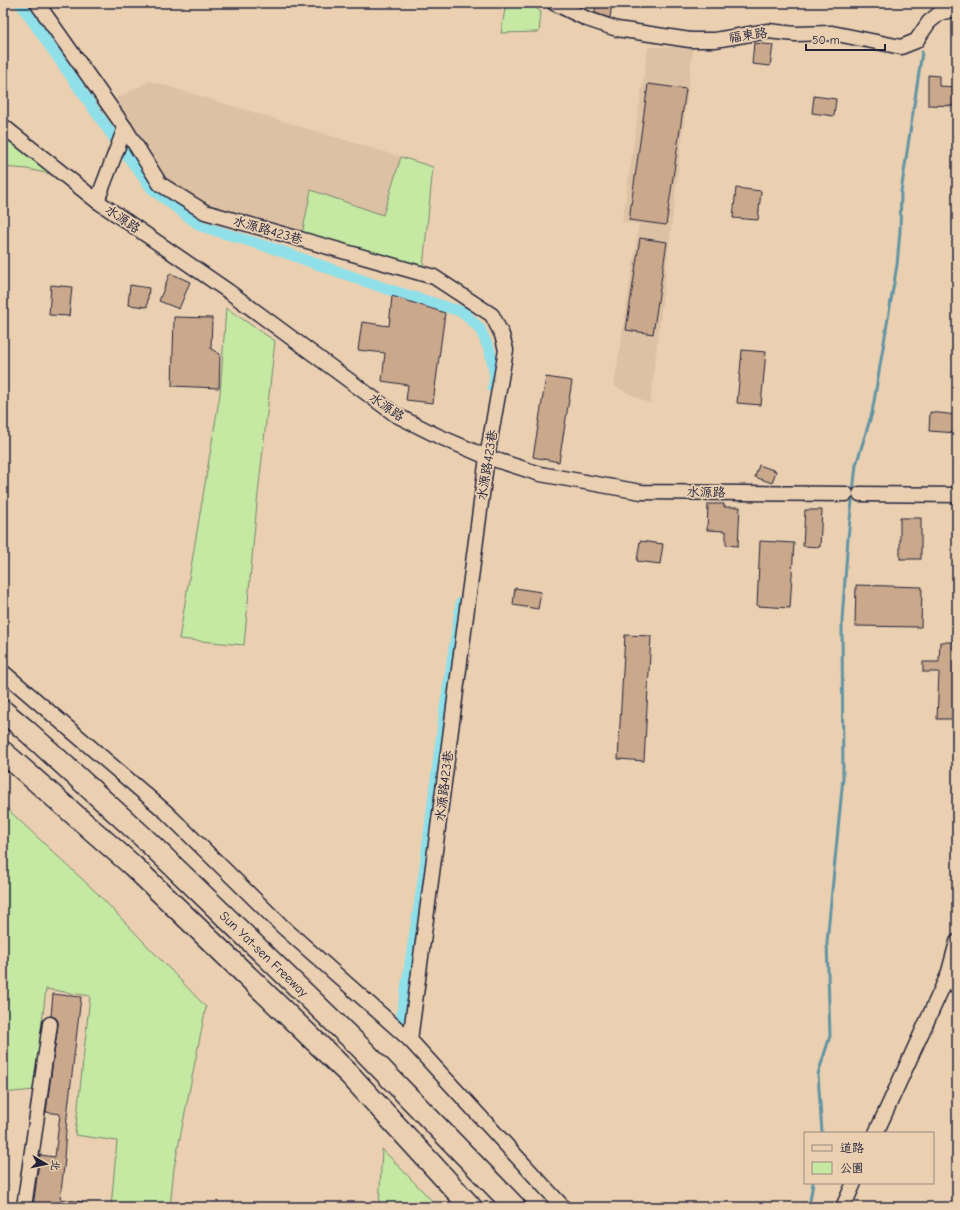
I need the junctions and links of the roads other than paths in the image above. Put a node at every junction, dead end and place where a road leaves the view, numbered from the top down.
1 (37, 3) edge
2 (554, 3) edge
3 (957, 9) edge
4 (3, 126) edge
5 (125, 128) junction
6 (97, 201) junction
7 (487, 457) junction
8 (957, 495) edge
9 (3, 672) edge
10 (3, 711) edge
11 (3, 752) edge
12 (957, 942) edge
13 (948, 975) junction
14 (957, 987) edge
15 (50, 1024) dead end
16 (410, 1040) junction
17 (876, 1132) edge
18 (854, 1184) edge
19 (24, 1207) edge
20 (471, 1207) edge
21 (515, 1207) edge
22 (563, 1207) edge
23 (843, 1207) edge

1 - 5 street, 水源路423巷
2 - 3 street, 福東路
4 - 6 street, 水源路
5 - 6 street
5 - 7 street, 水源路423巷
6 - 7 street, 水源路
7 - 8 street, 水源路
7 - 16 street, 水源路423巷
9 - 16 street
10 - 21 highway, Sun Yat-sen Freeway
11 - 20 highway
12 - 13 street
13 - 14 street
13 - 17 street
15 - 19 street
16 - 22 street
18 - 23 street

